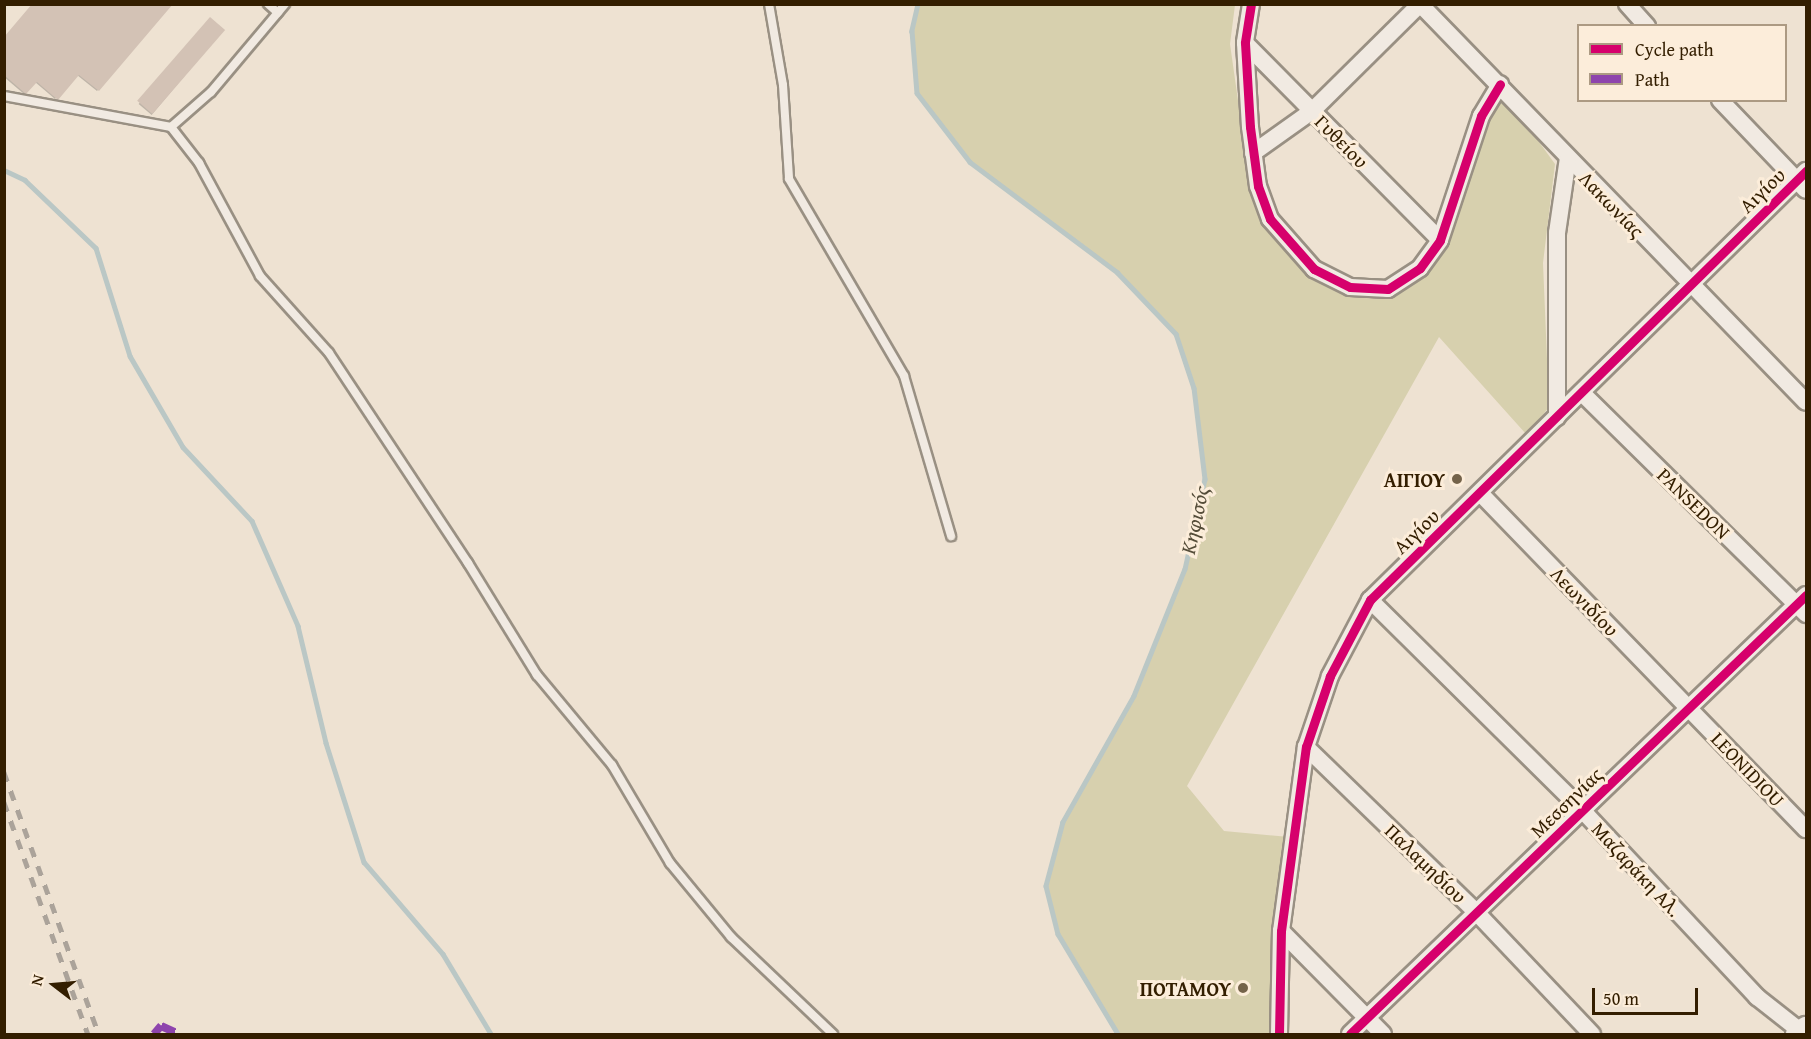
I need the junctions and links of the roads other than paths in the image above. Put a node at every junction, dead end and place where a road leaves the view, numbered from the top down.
1 (268, 4) edge
2 (285, 4) edge
3 (769, 4) edge
4 (1251, 4) edge
5 (1627, 4) edge
6 (1420, 5) edge
7 (278, 13) junction
8 (1645, 24) edge
9 (1245, 43) junction
10 (1500, 84) junction
11 (4, 96) edge
12 (1722, 102) edge
13 (1312, 111) junction
14 (171, 127) junction
15 (1253, 153) junction
16 (1568, 158) junction
17 (1803, 180) edge
18 (1440, 240) junction
19 (1690, 285) junction
20 (1582, 393) junction
21 (1806, 402) edge
22 (1557, 417) junction
23 (1481, 494) junction
24 (951, 536) dead end
25 (1370, 600) junction
26 (1803, 604) edge
27 (1689, 709) junction
28 (1306, 747) junction
29 (1583, 811) junction
30 (1806, 829) edge
31 (1477, 912) junction
32 (1281, 931) junction
33 (1367, 1018) junction
34 (1802, 1032) edge
35 (834, 1035) edge
36 (1279, 1035) edge
37 (1350, 1035) edge
38 (1383, 1035) edge
39 (1592, 1035) edge

1 - 7 lane
2 - 7 lane
3 - 24 lane
4 - 9 street
5 - 8 street
6 - 10 street, Λακωνίας
6 - 13 street
7 - 14 lane
9 - 13 street, Γυθείου
9 - 15 street
10 - 16 street, Λακωνίας
10 - 18 street
11 - 14 lane
12 - 17 street
13 - 15 street
13 - 18 street, Γυθείου
14 - 35 lane
15 - 18 street
16 - 19 street, Λακωνίας
16 - 22 street
17 - 19 street, Αιγίου
19 - 20 street, Αιγίου
19 - 21 street, Λακωνίας
20 - 22 street, Αιγίου
20 - 26 street, PANSEDON
22 - 23 street, Αιγίου
23 - 25 street, Αιγίου
23 - 27 street, Λεωνιδίου
25 - 28 street, Αιγίου
25 - 29 street, Μαζαράκη Αλ.
26 - 27 street, Μεσσηνίας
27 - 29 street, Μεσσηνίας
27 - 30 street, LEONIDIOU
28 - 31 street, Παλαμηδίου
28 - 32 street, Αιγίου
29 - 31 street, Μεσσηνίας
29 - 34 street, Μαζαράκη Αλ.
31 - 33 street, Μεσσηνίας
31 - 39 street, Παλαμηδίου
32 - 33 street
32 - 36 street, Αιγίου
33 - 37 street, Μεσσηνίας
33 - 38 street

